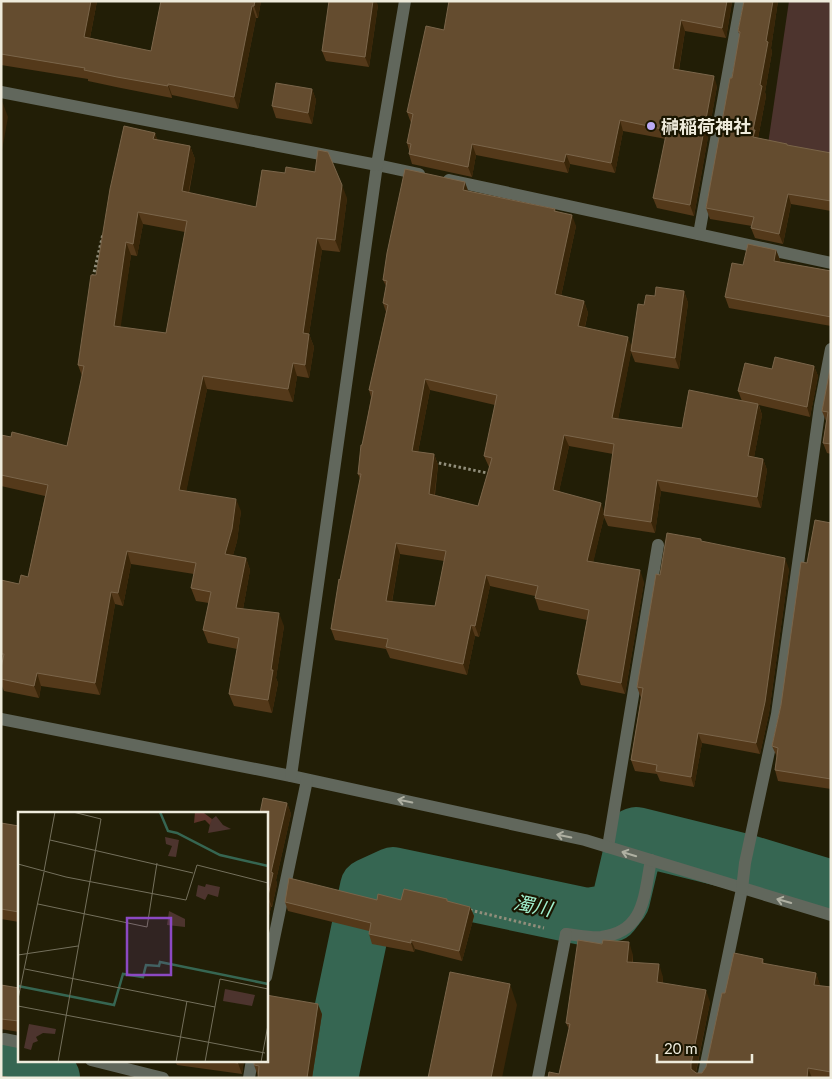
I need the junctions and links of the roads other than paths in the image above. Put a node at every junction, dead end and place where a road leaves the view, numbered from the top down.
1 (405, 1) edge
2 (741, 1) edge
3 (1, 92) edge
4 (377, 165) junction
5 (699, 234) junction
6 (831, 263) edge
7 (831, 349) edge
8 (825, 407) edge
9 (658, 545) dead end
10 (1, 719) edge
11 (291, 776) junction
12 (307, 780) junction
13 (609, 848) junction
14 (649, 860) junction
15 (742, 889) junction
16 (831, 915) edge
17 (268, 967) edge
18 (4, 1039) dead end
19 (18, 1042) edge
20 (100, 1062) edge
21 (252, 1062) edge
22 (163, 1078) edge
23 (250, 1078) edge
24 (538, 1078) edge
25 (703, 1078) edge

1 - 4 street
2 - 5 street
3 - 4 street
4 - 5 street
4 - 11 street
5 - 6 street
7 - 8 street
8 - 15 street
9 - 13 street
10 - 11 street
11 - 12 street
13 -> 12 street
12 - 17 street
14 -> 13 street
14 - 15 street
14 - 24 street
16 -> 15 street
15 - 25 street
18 - 19 street
20 - 22 street
21 - 23 street

